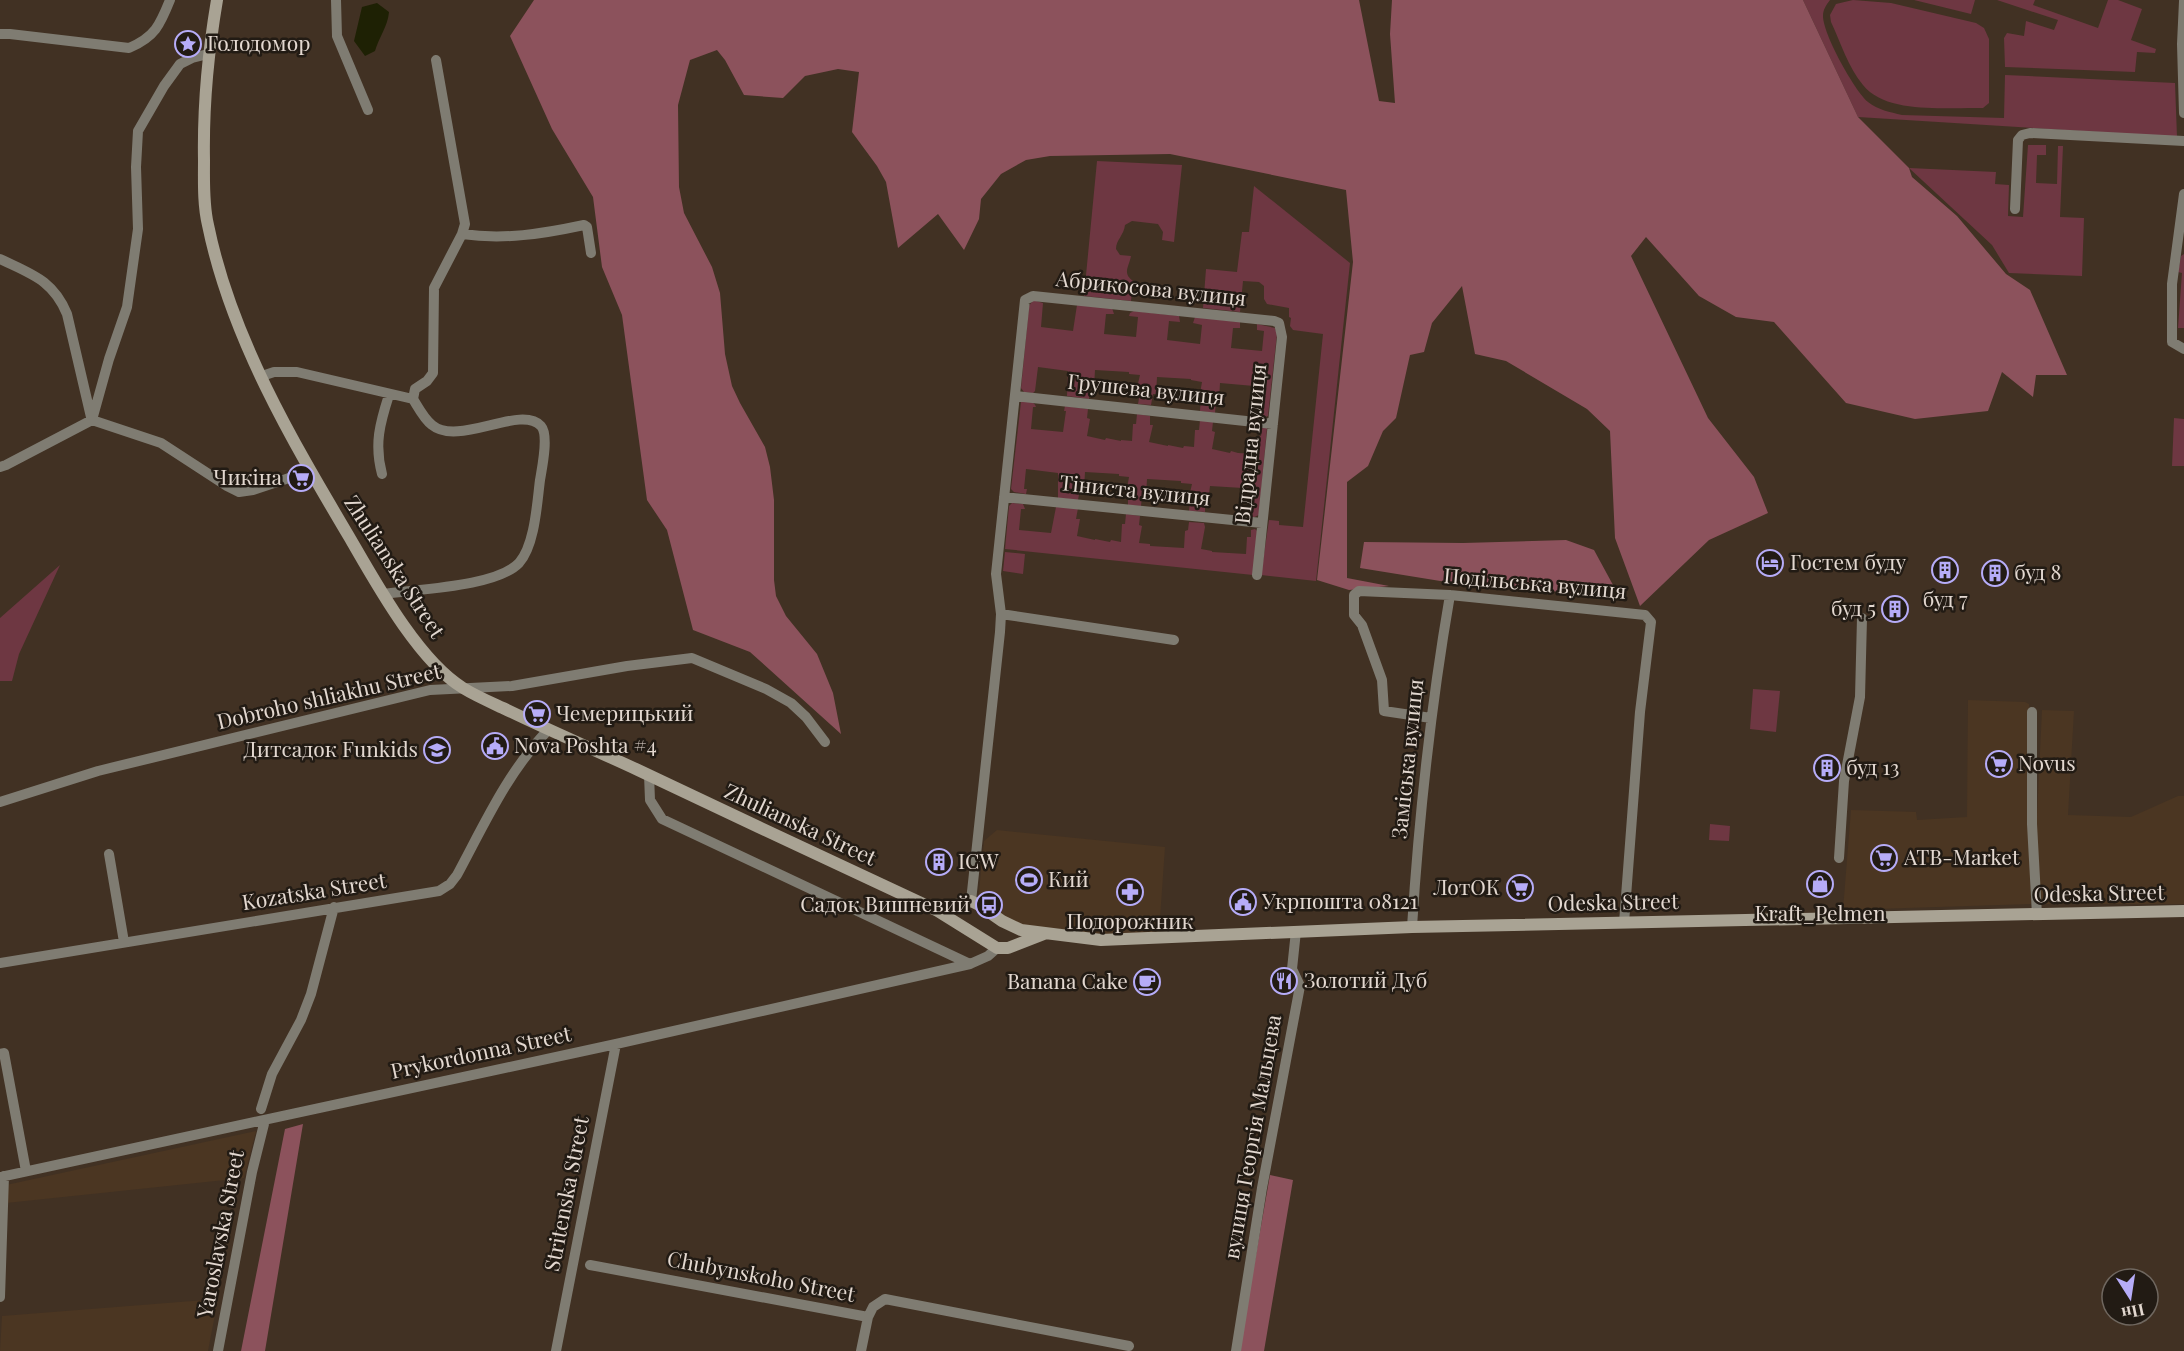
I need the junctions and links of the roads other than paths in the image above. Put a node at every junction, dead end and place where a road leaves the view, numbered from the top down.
1 (171, 0) edge
2 (217, 0) edge
3 (336, 0) edge
4 (2184, 1) edge
5 (0, 34) edge
6 (208, 54) junction
7 (436, 60) dead end
8 (2184, 68) edge
9 (368, 110) dead end
10 (2184, 112) edge
11 (2184, 141) edge
12 (2184, 194) edge
13 (2015, 209) dead end
14 (462, 234) junction
15 (591, 253) dead end
16 (0, 259) edge
17 (1274, 321) joint
18 (2184, 349) edge
19 (262, 376) junction
20 (389, 395) junction
21 (1015, 396) junction
22 (413, 399) junction
23 (92, 420) junction
24 (1273, 424) junction
25 (0, 466) edge
26 (310, 471) junction
27 (382, 474) dead end
28 (1004, 497) junction
29 (1262, 524) junction
30 (1257, 575) dead end
31 (383, 594) junction
32 (1450, 595) junction
33 (1001, 614) junction
34 (1862, 618) dead end
35 (1174, 640) dead end
36 (462, 688) junction
37 (2032, 712) dead end
38 (1431, 718) junction
39 (548, 730) junction
40 (825, 742) dead end
41 (649, 775) junction
42 (0, 802) edge
43 (109, 854) dead end
44 (1839, 858) dead end
45 (967, 902) junction
46 (334, 907) junction
47 (936, 910) junction
48 (2184, 911) edge
49 (2037, 915) junction
50 (1624, 922) junction
51 (959, 923) junction
52 (1013, 927) junction
53 (1412, 927) junction
54 (1296, 931) junction
55 (1044, 934) junction
56 (123, 942) junction
57 (1014, 946) junction
58 (997, 948) junction
59 (0, 963) edge
60 (970, 963) junction
61 (616, 1044) junction
62 (0, 1054) edge
63 (261, 1109) dead end
64 (264, 1124) dead end
65 (26, 1171) junction
66 (2, 1176) edge
67 (590, 1265) dead end
68 (0, 1297) edge
69 (868, 1317) junction
70 (1129, 1346) dead end
71 (218, 1351) edge
72 (556, 1351) edge
73 (861, 1351) edge
74 (1236, 1351) edge

1 - 5 street
2 - 6 street, Zhulianska Street
3 - 9 street
4 - 8 street
6 - 19 street, Zhulianska Street
6 - 23 street
7 - 14 street
8 - 10 street
11 - 13 street
12 - 18 street
14 - 15 street
14 - 22 street
16 - 23 street
17 - 21 street, Абрикосова вулиця
17 - 24 street, Відрадна вулиця
19 - 20 street
19 - 26 street, Zhulianska Street
20 - 22 street
20 - 27 street
21 - 24 street, Грушева вулиця
21 - 28 street
22 - 31 street
23 - 25 street
23 - 26 street
24 - 29 street, Відрадна вулиця
26 - 31 street, Zhulianska Street
28 - 29 street, Тіниста вулиця
28 - 33 street
29 - 30 street, Відрадна вулиця
31 - 36 street, Zhulianska Street
32 - 38 street, Заміська вулиця
32 - 38 street, Подільська вулиця
32 - 50 street, Подільська вулиця
33 - 35 street
33 - 45 street
34 - 44 street
36 - 39 street, Zhulianska Street
36 - 40 street, Dobroho shliakhu Street
36 - 42 street, Dobroho shliakhu Street
37 - 49 street
38 - 53 street, Заміська вулиця
39 - 41 street, Zhulianska Street
39 - 46 street, Kozatska Street
41 - 47 street, Zhulianska Street
41 - 60 street
43 - 56 street
45 - 47 street
45 - 51 street
45 - 52 street
46 - 56 street, Kozatska Street
46 - 63 street
47 - 51 street, Zhulianska Street
48 - 49 street, Odeska Street
49 - 50 street, Odeska Street
50 - 53 street, Odeska Street
51 - 58 street, Zhulianska Street
52 - 55 street
52 - 57 street
53 - 54 street, Odeska Street
54 - 55 street, Odeska Street
54 - 74 street, вулиця Георгія Мальцева
55 - 57 street
56 - 59 street, Kozatska Street
57 - 58 street
58 - 60 street, Prykordonna Street
60 - 61 street, Prykordonna Street
61 - 65 street, Prykordonna Street
61 - 72 street, Stritenska Street
62 - 65 street
64 - 71 street, Yaroslavska Street
65 - 66 street, Prykordonna Street
66 - 68 street
67 - 69 street, Chubynskoho Street
69 - 70 street, Chubynskoho Street
69 - 73 street

